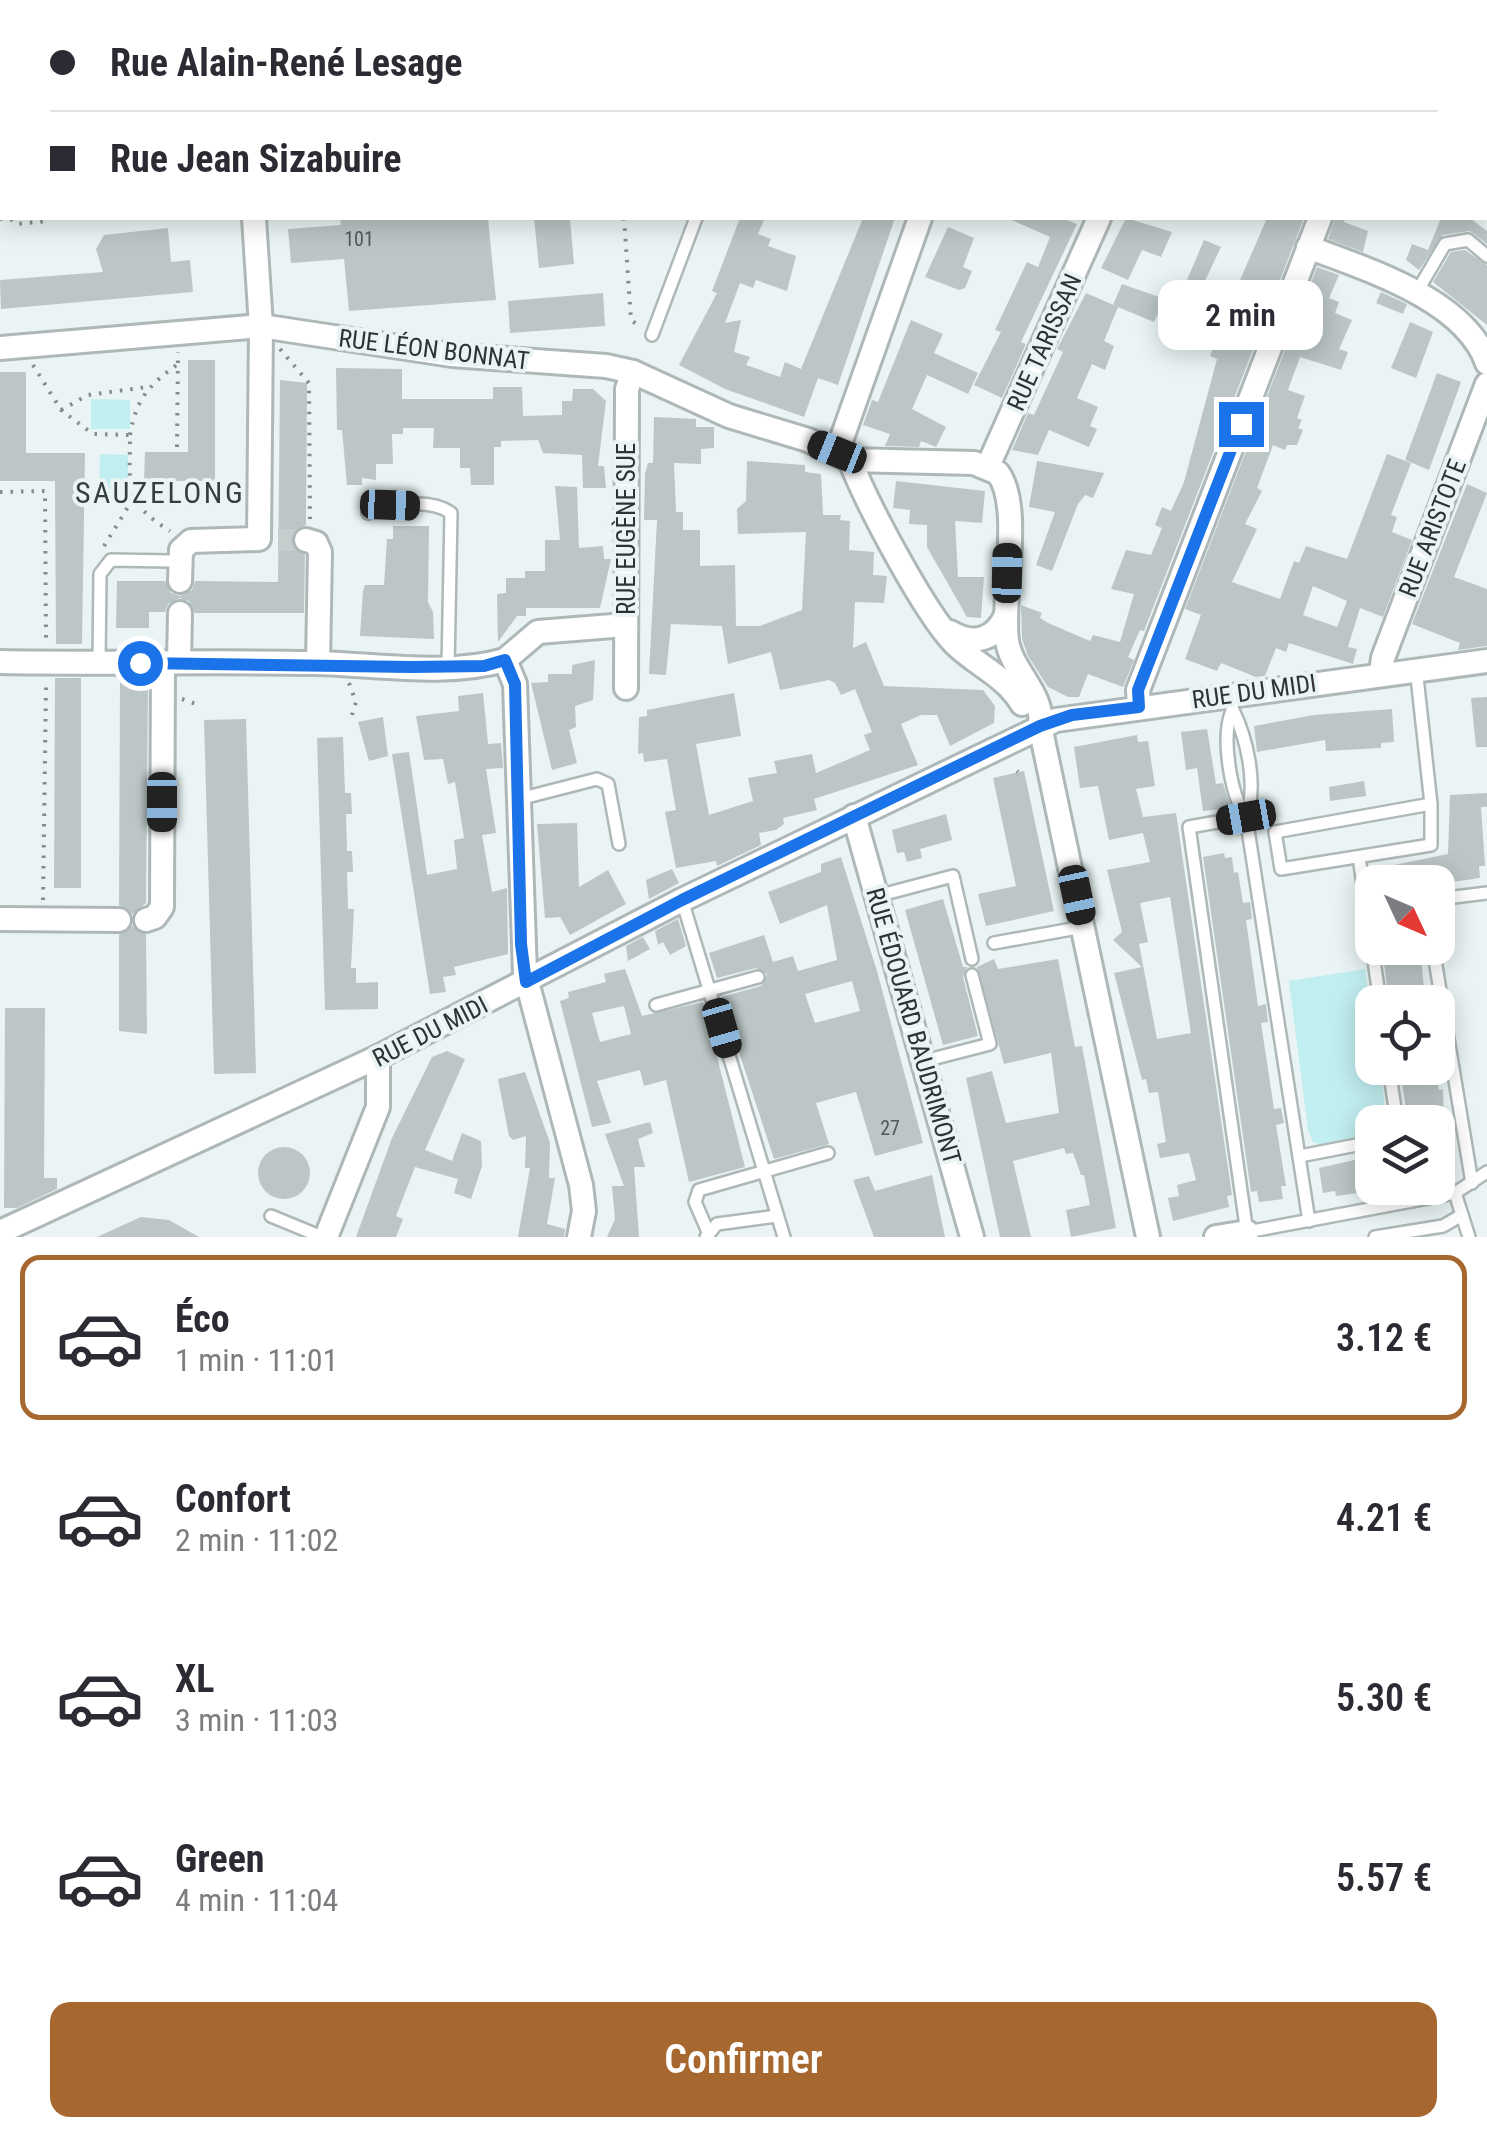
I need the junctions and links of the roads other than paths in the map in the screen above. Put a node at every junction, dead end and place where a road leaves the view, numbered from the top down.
1 (254, 220) edge
2 (695, 220) edge
3 (919, 220) edge
4 (1099, 220) edge
5 (1319, 220) edge
6 (1308, 247) junction
7 (1487, 256) edge
8 (1418, 290) junction
9 (261, 326) junction
10 (652, 335) dead end
11 (0, 348) edge
12 (1487, 363) edge
13 (633, 372) junction
14 (1487, 384) edge
15 (844, 456) junction
16 (988, 466) junction
17 (368, 513) dead end
18 (308, 541) road end
19 (179, 562) joint
20 (180, 613) dead end
21 (1006, 615) junction
22 (626, 625) junction
23 (943, 628) junction
24 (505, 660) junction
25 (1487, 661) edge
26 (0, 662) edge
27 (171, 662) junction
28 (318, 663) junction
29 (99, 664) junction
30 (448, 666) junction
31 (1416, 668) junction
32 (1381, 672) junction
33 (626, 688) dead end
34 (1231, 702) junction
35 (1139, 707) junction
36 (1040, 726) junction
37 (519, 799) junction
38 (1430, 804) junction
39 (854, 816) junction
40 (1246, 817) junction
41 (619, 844) dead end
42 (1359, 857) junction
43 (1487, 893) edge
44 (877, 896) junction
45 (1455, 898) edge
46 (682, 900) junction
47 (0, 919) edge
48 (119, 920) dead end
49 (146, 920) dead end
50 (1083, 927) junction
51 (994, 943) dead end
52 (972, 960) dead end
53 (1436, 965) edge
54 (972, 975) dead end
55 (758, 976) dead end
56 (526, 982) junction
57 (1378, 985) edge
58 (712, 992) junction
59 (656, 1005) dead end
60 (378, 1057) junction
61 (924, 1061) junction
62 (1355, 1145) edge
63 (828, 1154) dead end
64 (1300, 1156) junction
65 (1487, 1172) edge
66 (764, 1174) junction
67 (1472, 1183) junction
68 (1455, 1192) edge
69 (1455, 1196) edge
70 (1392, 1205) edge
71 (1462, 1215) junction
72 (271, 1216) dead end
73 (777, 1216) junction
74 (1309, 1221) junction
75 (0, 1232) edge
76 (1247, 1234) edge
77 (707, 1235) edge
78 (324, 1237) edge
79 (579, 1237) edge
80 (784, 1237) edge
81 (972, 1237) edge
82 (1148, 1237) edge
83 (1216, 1237) edge
84 (1375, 1237) edge
85 (1469, 1237) edge

1 - 9 street
2 - 10 lane
3 - 15 street
4 - 16 street, RUE TARISSAN
5 - 6 street
6 - 8 street
6 - 35 street
7 - 8 lane
8 - 12 street
9 - 11 street, RUE LÉON BONNAT
9 - 13 street, RUE LÉON BONNAT
9 - 19 street
13 - 15 street, RUE LÉON BONNAT
13 - 22 street, RUE EUGÈNE SUE
14 - 32 street, RUE ARISTOTE
15 - 16 street, RUE LÉON BONNAT
15 - 23 street
16 - 21 street
17 - 30 lane
18 - 28 street
19 - 29 lane
20 - 27 street
21 - 23 street
21 - 36 street
22 - 24 street
22 - 33 street, RUE EUGÈNE SUE
23 - 36 street
24 - 30 street
24 - 37 street
25 - 31 street, RUE DU MIDI
26 - 29 street
27 - 28 street
27 - 29 street
27 - 49 street
28 - 30 street
31 - 32 street, RUE DU MIDI
31 - 38 lane
32 - 34 street, RUE DU MIDI
34 - 35 street, RUE DU MIDI
34 - 40 lane
35 - 36 street, RUE DU MIDI
36 - 39 street, RUE DU MIDI
36 - 50 street
37 - 41 lane
37 - 56 street
38 - 42 lane
38 - 42 lane
39 - 44 street, RUE ÉDOUARD BAUDRIMONT
39 - 46 street, RUE DU MIDI
40 - 64 lane
40 - 76 lane
42 - 57 lane
43 - 45 lane
44 - 52 lane
44 - 61 street, RUE ÉDOUARD BAUDRIMONT
46 - 56 street, RUE DU MIDI
46 - 58 lane
47 - 48 street
50 - 51 lane
50 - 82 street
53 - 67 lane
54 - 61 lane
55 - 58 lane
56 - 60 street, RUE DU MIDI
56 - 79 street
58 - 59 lane
58 - 66 lane
60 - 75 street, RUE DU MIDI
60 - 78 street
61 - 81 street, RUE ÉDOUARD BAUDRIMONT
62 - 64 lane
63 - 66 lane
64 - 74 lane
65 - 67 lane
66 - 73 lane
66 - 77 lane
67 - 68 lane
69 - 71 lane
70 - 74 lane
71 - 84 lane
71 - 85 lane
72 - 78 lane
73 - 77 lane
73 - 80 lane
74 - 76 lane
76 - 83 street

